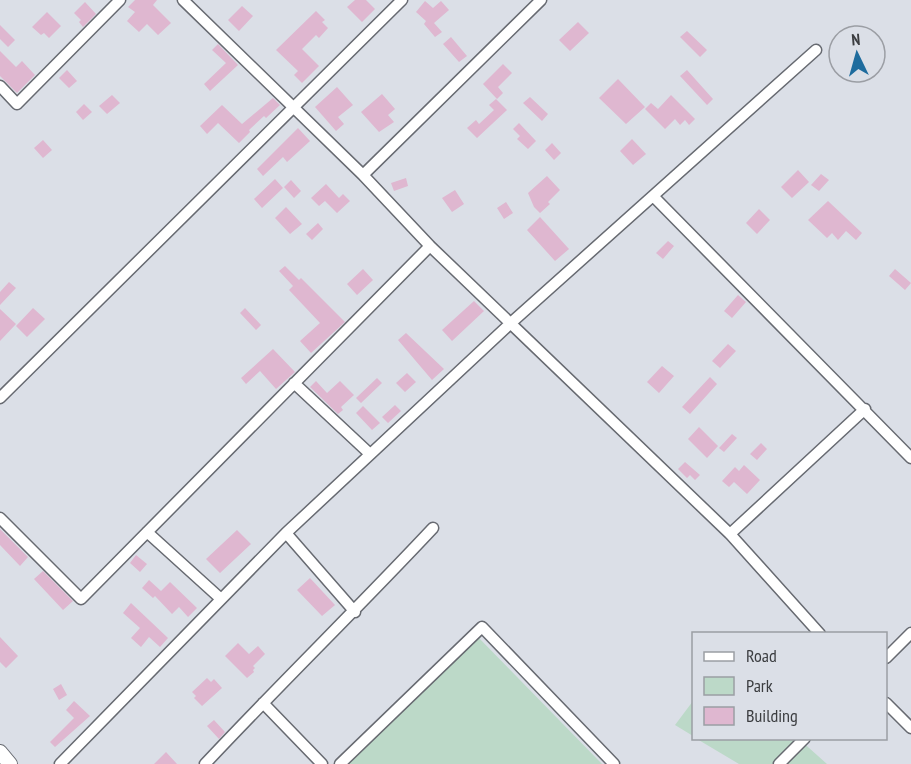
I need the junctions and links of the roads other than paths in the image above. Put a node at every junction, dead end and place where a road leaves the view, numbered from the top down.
1 (120, 0) edge
2 (183, 0) edge
3 (402, 0) edge
4 (541, 0) edge
5 (816, 50) dead end
6 (0, 86) edge
7 (294, 106) junction
8 (363, 175) junction
9 (653, 196) junction
10 (430, 246) junction
11 (512, 322) junction
12 (294, 383) junction
13 (0, 398) edge
14 (866, 410) junction
15 (370, 454) junction
16 (911, 458) edge
17 (0, 518) edge
18 (433, 528) dead end
19 (147, 532) junction
20 (286, 533) junction
21 (730, 534) junction
22 (221, 599) junction
23 (355, 612) junction
24 (819, 632) edge
25 (911, 633) edge
26 (887, 656) edge
27 (263, 703) junction
28 (887, 705) edge
29 (911, 728) edge
30 (803, 740) edge
31 (0, 752) edge
32 (10, 764) edge
33 (60, 764) edge
34 (206, 764) edge
35 (322, 764) edge
36 (340, 764) edge
37 (614, 764) edge
38 (779, 764) edge

1 - 6 street
2 - 7 street
3 - 7 street
4 - 8 street
5 - 9 street
7 - 8 street
7 - 13 street
8 - 10 street
9 - 11 street
9 - 14 street
10 - 11 street
10 - 12 street
11 - 15 street
11 - 21 street
12 - 15 street
12 - 19 street
14 - 16 street
14 - 21 street
15 - 20 street
17 - 19 street
18 - 23 street
19 - 22 street
20 - 22 street
20 - 23 street
21 - 24 street
22 - 33 street
23 - 27 street
25 - 26 street
27 - 34 street
27 - 35 street
28 - 29 street
30 - 38 street
31 - 32 main road
36 - 37 street

